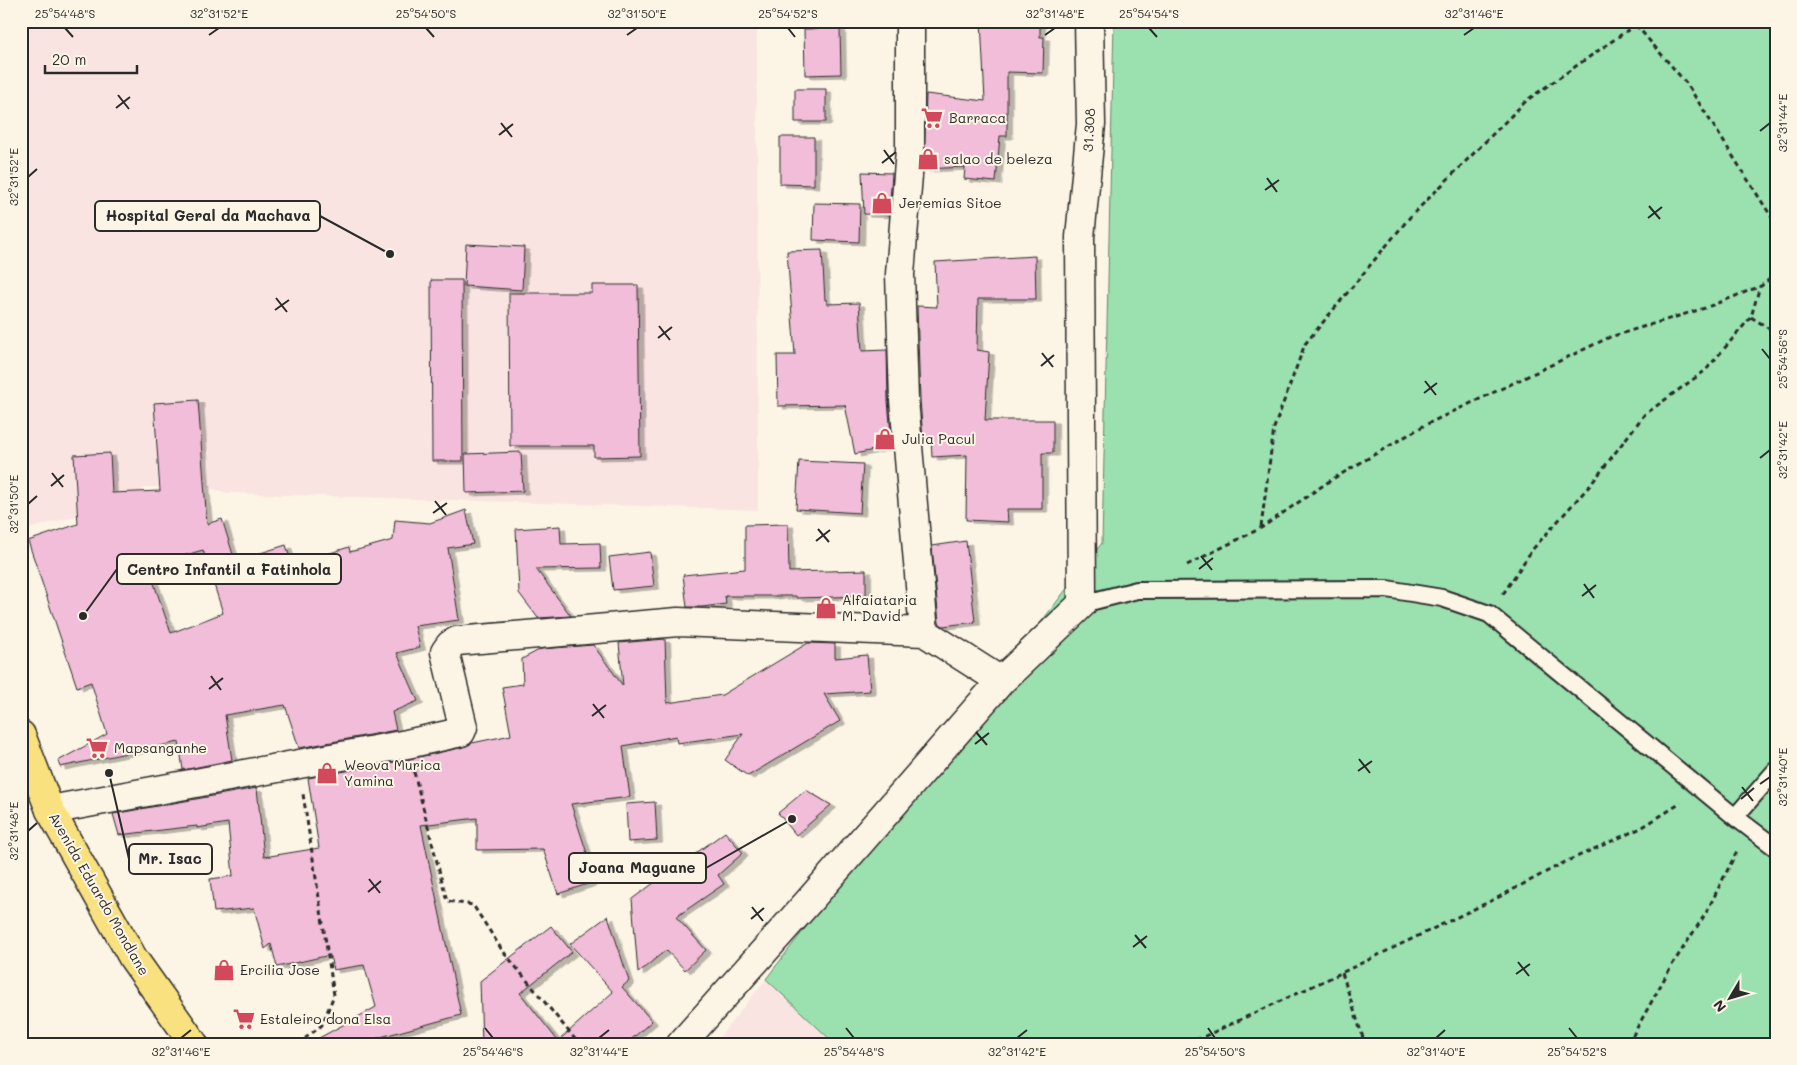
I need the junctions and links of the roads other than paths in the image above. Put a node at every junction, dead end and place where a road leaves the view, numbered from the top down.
1 (910, 21) edge
2 (1089, 21) edge
3 (1082, 604) junction
4 (924, 632) junction
5 (1001, 681) junction
6 (21, 735) edge
7 (1776, 770) edge
8 (50, 810) junction
9 (1735, 816) junction
10 (1776, 848) edge
11 (194, 1044) edge
12 (681, 1044) edge

1 - 4 street
2 - 3 street, 31.308
3 - 5 street
3 - 9 lane
4 - 5 street
4 - 8 street
5 - 12 street
6 - 8 main road, Avenida Eduardo Mondlane
7 - 9 lane
8 - 11 main road, Avenida Eduardo Mondlane
9 - 10 lane

